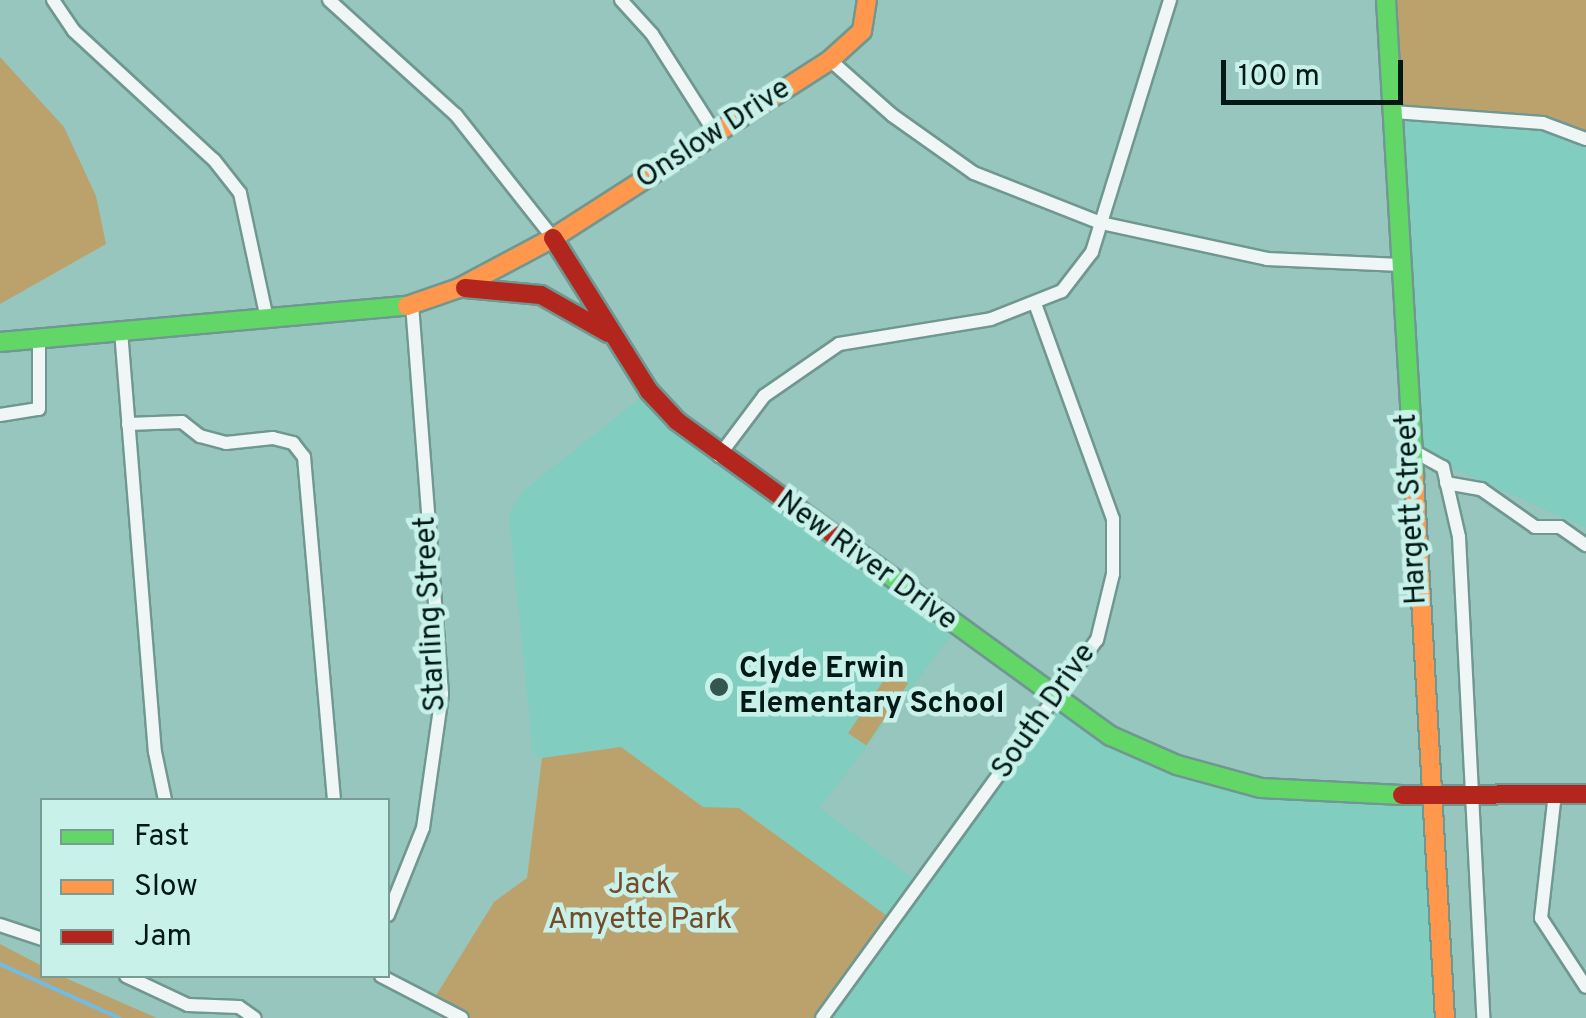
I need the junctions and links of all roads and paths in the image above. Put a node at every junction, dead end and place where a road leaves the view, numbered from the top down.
1 (53, 0) edge
2 (329, 0) edge
3 (621, 0) edge
4 (866, 0) edge
5 (1170, 0) edge
6 (1386, 0) edge
7 (830, 60) junction
8 (1394, 112) junction
9 (715, 133) junction
10 (1586, 140) edge
11 (1101, 222) junction
12 (553, 238) junction
13 (1401, 265) junction
14 (460, 288) junction
15 (412, 306) junction
16 (1036, 306) junction
17 (267, 319) junction
18 (120, 331) junction
19 (39, 338) junction
20 (617, 340) junction
21 (0, 342) edge
22 (0, 415) edge
23 (128, 424) junction
24 (1410, 450) junction
25 (719, 456) junction
26 (1446, 483) junction
27 (1586, 546) edge
28 (1057, 700) junction
29 (1471, 794) junction
30 (1555, 794) junction
31 (1586, 794) edge
32 (1428, 795) junction
33 (165, 798) edge
34 (334, 798) edge
35 (390, 909) edge
36 (0, 925) edge
37 (40, 938) edge
38 (130, 978) edge
39 (385, 978) edge
40 (1586, 987) edge
41 (256, 1018) edge
42 (462, 1018) edge
43 (822, 1018) edge
44 (1445, 1018) edge
45 (1483, 1018) edge

1 - 17 street
2 - 12 street, New River Drive
3 - 9 street
4 - 7 street, Onslow Drive
5 - 11 street
6 - 8 street, Hargett Street
7 - 9 street, Onslow Drive
7 - 11 street
8 - 10 street
8 - 13 street, Hargett Street
9 - 12 street, Onslow Drive
11 - 13 street
11 - 16 street
12 - 14 street, Onslow Drive
12 - 20 street, New River Drive
13 - 24 street, Hargett Street
14 - 15 street, Onslow Drive
14 - 20 street
15 - 17 street, Onslow Drive
15 - 35 street, Starling Street
16 - 25 street
16 - 28 street, South Drive
17 - 18 street, Onslow Drive
18 - 19 street, Onslow Drive
18 - 23 street
19 - 21 street, Onslow Drive
19 - 22 street
20 - 25 street, New River Drive
23 - 33 street
23 - 34 street
24 - 26 street
24 - 32 street, Hargett Street
25 - 28 street, New River Drive
26 - 27 street
26 - 29 street
28 - 32 street, New River Drive
28 - 43 street, South Drive
29 - 30 street, New River Drive
29 - 32 street, New River Drive
29 - 45 street
30 - 31 street, New River Drive
30 - 40 street
32 - 44 street, Hargett Street
36 - 37 street
38 - 41 street
39 - 42 street

